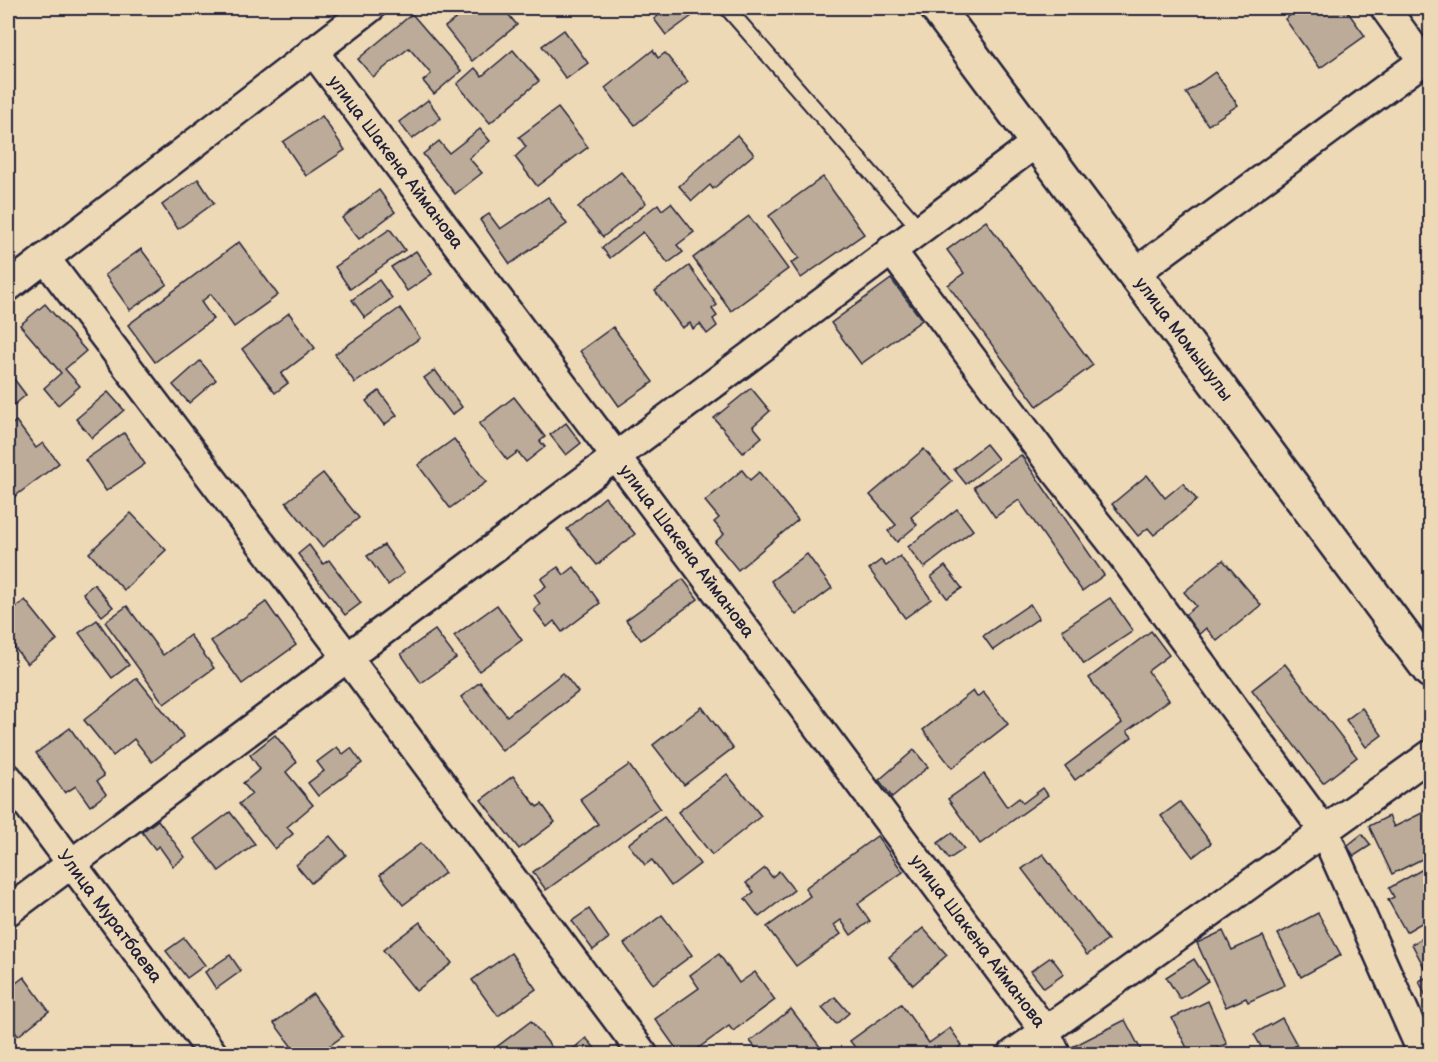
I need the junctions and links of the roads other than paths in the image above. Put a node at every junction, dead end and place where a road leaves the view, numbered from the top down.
1 (370, 8) edge
2 (727, 8) edge
3 (937, 8) edge
4 (1385, 8) edge
5 (313, 51) junction
6 (1427, 58) edge
7 (1037, 142) junction
8 (920, 229) junction
9 (891, 250) junction
10 (45, 258) junction
11 (1135, 273) junction
12 (8, 287) edge
13 (616, 456) junction
14 (347, 657) junction
15 (1427, 661) edge
16 (1431, 755) edge
17 (8, 778) edge
18 (1324, 831) junction
19 (72, 864) junction
20 (8, 911) edge
21 (1051, 1043) edge
22 (213, 1054) edge
23 (643, 1054) edge
24 (1012, 1054) edge
25 (1423, 1054) edge

1 - 5 street
2 - 8 lane
3 - 7 street, улица Момышулы
4 - 6 street
5 - 10 street
5 - 13 street, улица Шакена Айманова
6 - 11 street
7 - 8 street
7 - 11 street, улица Момышулы
8 - 9 street
9 - 13 street
9 - 18 street
10 - 12 street
10 - 14 street
11 - 15 street, улица Момышулы
13 - 14 street
13 - 21 street, улица Шакена Айманова
14 - 19 street
14 - 23 street
16 - 18 street
17 - 19 street, Улица Муратбаева
18 - 21 street
18 - 25 street
19 - 20 street
19 - 22 street, Улица Муратбаева
21 - 24 street

